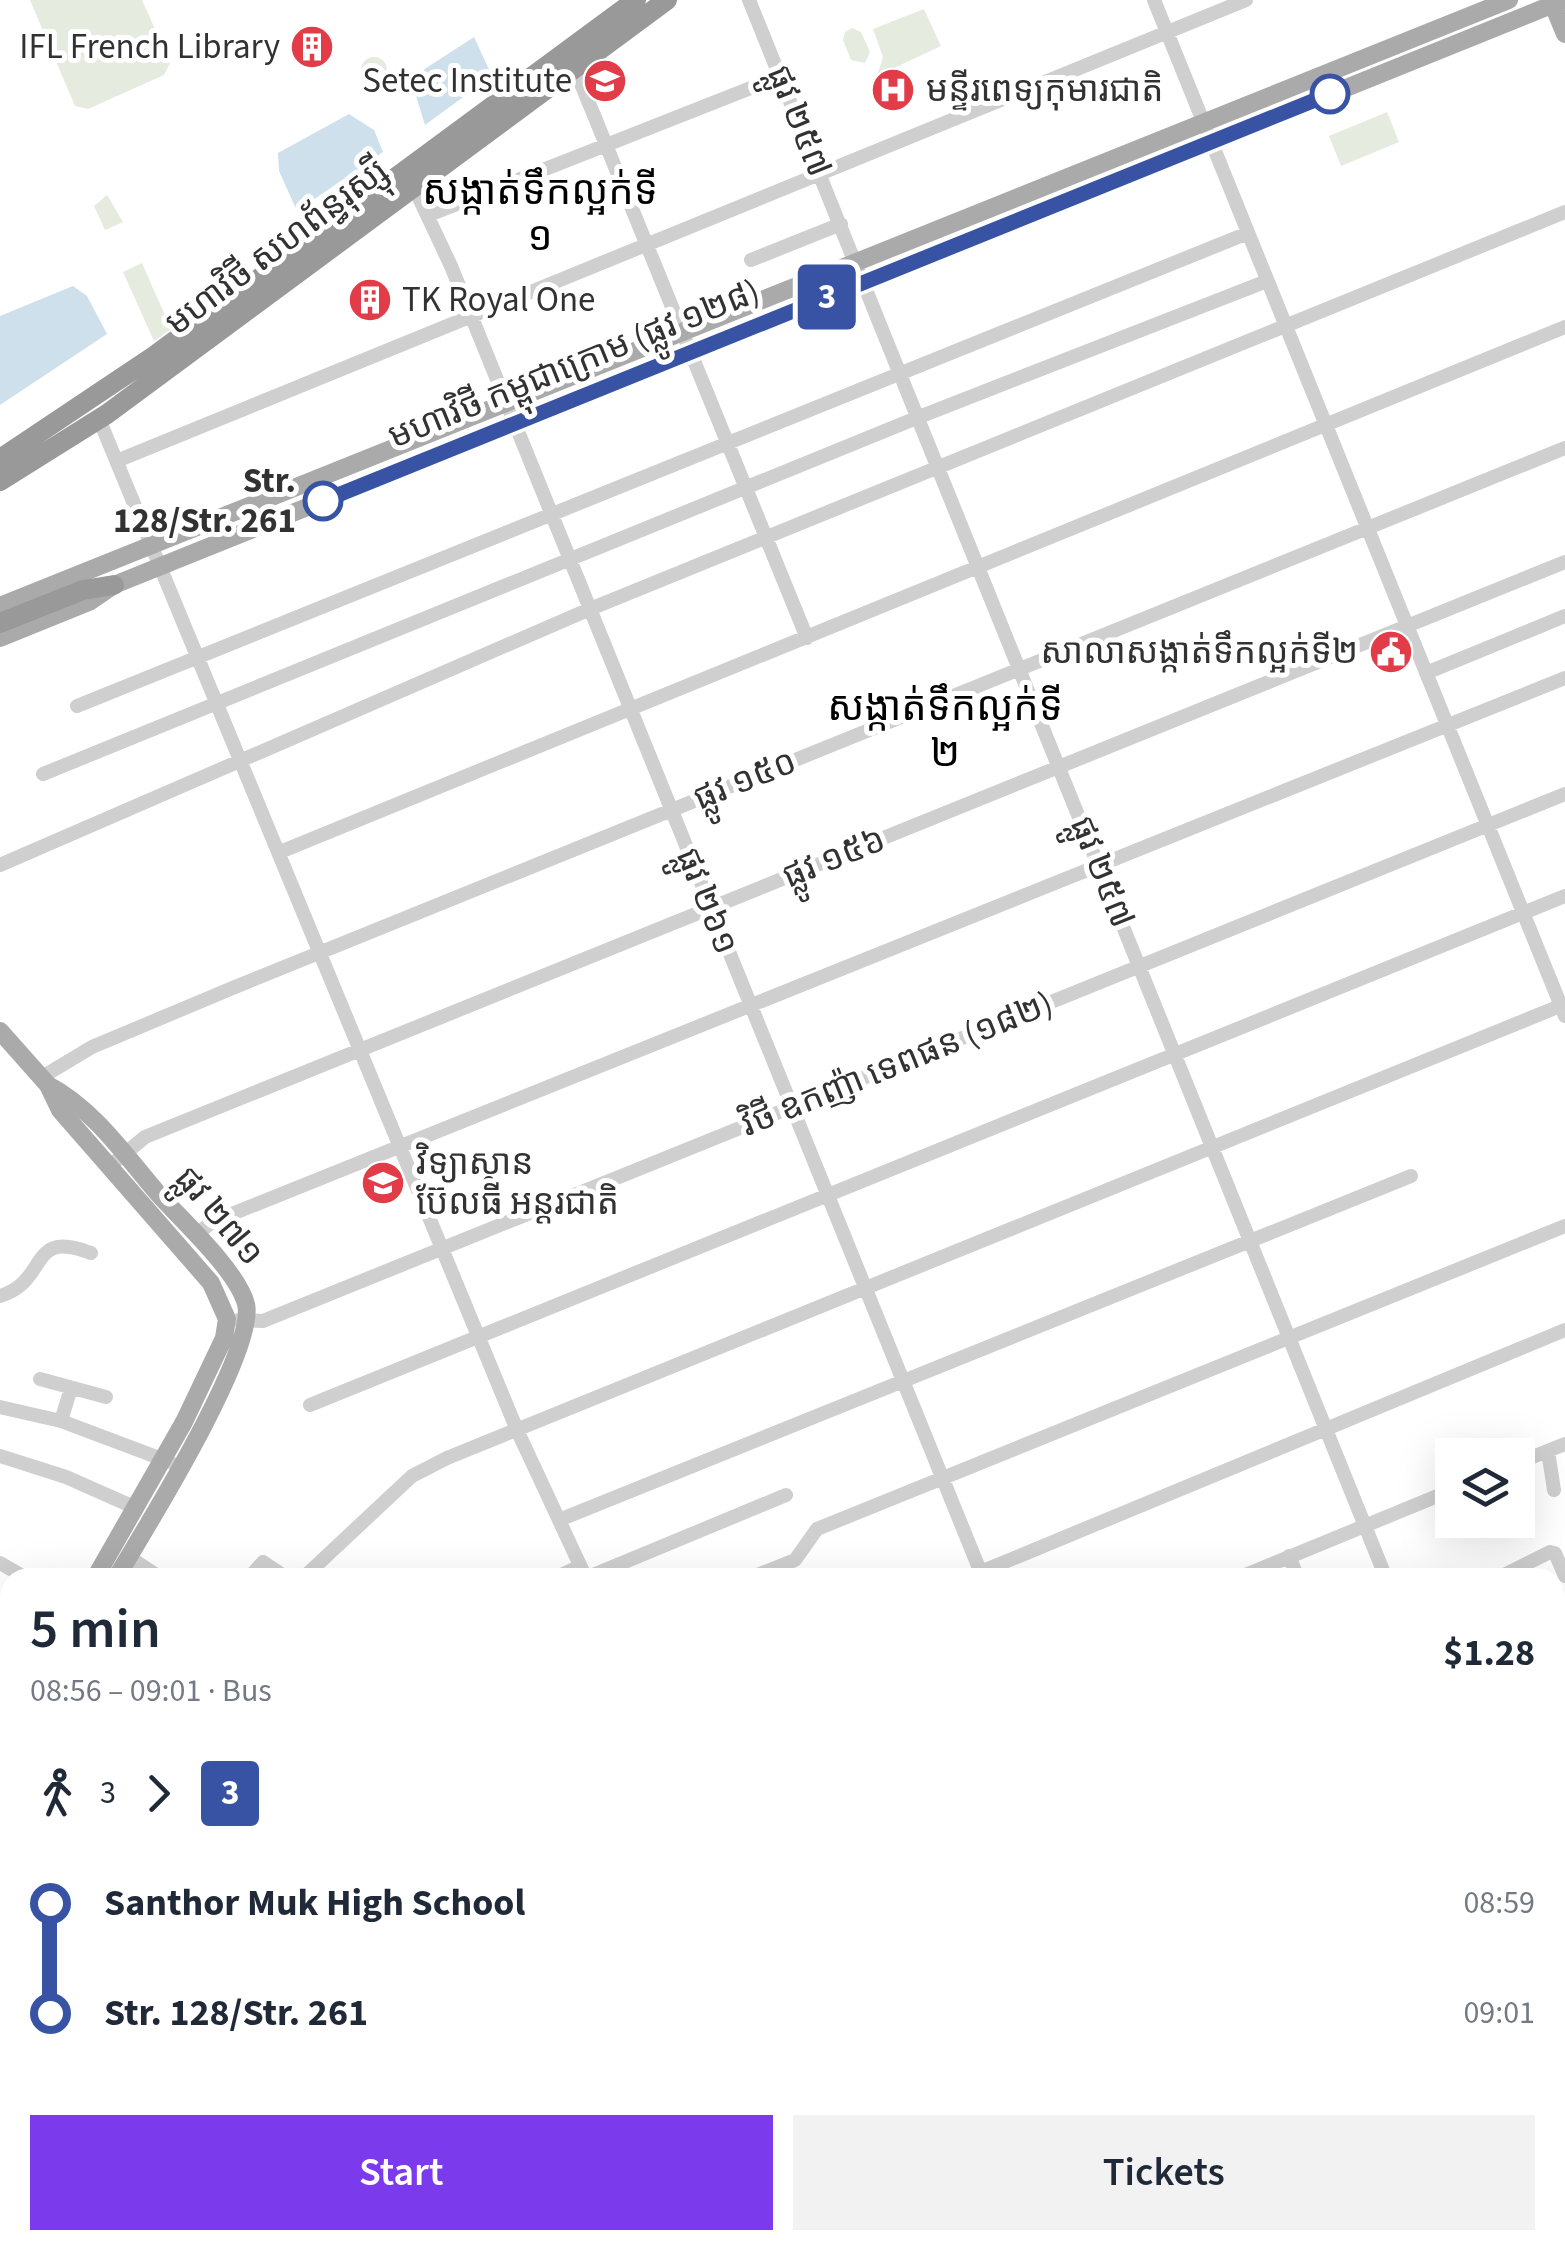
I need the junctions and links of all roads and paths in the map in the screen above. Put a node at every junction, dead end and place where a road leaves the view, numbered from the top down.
1 (636, 0) edge
2 (668, 0) edge
3 (749, 0) edge
4 (1154, 0) edge
5 (1246, 0) edge
6 (1509, 0) edge
7 (1556, 2) edge
8 (1167, 32) junction
9 (1565, 34) edge
10 (566, 63) junction
11 (781, 76) junction
12 (1204, 122) junction
13 (1212, 142) junction
14 (606, 146) junction
15 (821, 174) junction
16 (409, 179) junction
17 (1565, 212) edge
18 (429, 215) junction
19 (841, 224) junction
20 (1248, 232) junction
21 (646, 245) junction
22 (751, 260) dead end
23 (856, 262) junction
24 (1268, 281) junction
25 (864, 282) junction
26 (471, 316) junction
27 (1286, 326) junction
28 (1565, 327) edge
29 (682, 332) junction
30 (690, 352) junction
31 (900, 372) junction
32 (506, 403) junction
33 (918, 418) junction
34 (99, 419) junction
35 (515, 423) junction
36 (1326, 425) junction
37 (727, 443) junction
38 (1565, 448) edge
39 (119, 460) junction
40 (5, 464) edge
41 (938, 467) junction
42 (746, 488) junction
43 (0, 493) edge
44 (552, 514) junction
45 (1368, 528) junction
46 (766, 538) junction
47 (154, 544) junction
48 (569, 558) junction
49 (1565, 562) edge
50 (163, 565) junction
51 (978, 566) junction
52 (114, 585) junction
53 (0, 606) edge
54 (590, 610) junction
55 (1565, 616) edge
56 (0, 624) edge
57 (1407, 626) junction
58 (0, 638) edge
59 (807, 638) junction
60 (200, 656) junction
61 (1020, 669) junction
62 (1426, 673) junction
63 (1565, 678) edge
64 (218, 700) junction
65 (77, 706) dead end
66 (630, 709) junction
67 (1447, 725) junction
68 (241, 759) junction
69 (1059, 767) junction
70 (42, 774) dead end
71 (1565, 794) edge
72 (671, 810) junction
73 (1488, 825) junction
74 (280, 852) junction
75 (0, 865) edge
76 (1099, 866) junction
77 (1565, 896) edge
78 (710, 908) junction
79 (1523, 913) junction
80 (322, 952) junction
81 (1140, 966) junction
82 (750, 1006) junction
83 (1564, 1009) edge
84 (0, 1031) edge
85 (361, 1050) junction
86 (1176, 1057) junction
87 (45, 1081) junction
88 (790, 1107) junction
89 (401, 1146) junction
90 (1212, 1146) junction
91 (117, 1160) junction
92 (1412, 1176) dead end
93 (828, 1198) junction
94 (1565, 1226) edge
95 (196, 1236) junction
96 (1250, 1240) junction
97 (443, 1248) junction
98 (90, 1253) dead end
99 (865, 1290) junction
100 (0, 1296) edge
101 (227, 1319) junction
102 (248, 1320) junction
103 (1565, 1330) edge
104 (1288, 1335) junction
105 (480, 1339) junction
106 (40, 1379) dead end
107 (902, 1380) junction
108 (72, 1388) junction
109 (106, 1397) dead end
110 (310, 1405) dead end
111 (0, 1407) edge
112 (61, 1420) junction
113 (1324, 1426) junction
114 (518, 1430) junction
115 (1565, 1444) edge
116 (1548, 1451) junction
117 (0, 1456) edge
118 (1535, 1456) edge
119 (171, 1463) junction
120 (942, 1478) junction
121 (1554, 1490) dead end
122 (786, 1495) dead end
123 (1435, 1497) edge
124 (136, 1508) junction
125 (559, 1520) junction
126 (1365, 1526) junction
127 (1289, 1556) junction
128 (129, 1557) junction
129 (101, 1568) edge
130 (122, 1568) edge
131 (146, 1568) edge
132 (314, 1568) edge
133 (581, 1568) edge
134 (599, 1568) edge
135 (775, 1568) edge
136 (973, 1568) edge
137 (995, 1568) edge
138 (1261, 1568) edge
139 (1294, 1568) edge
140 (1382, 1568) edge
141 (1518, 1568) edge
142 (1562, 1568) edge

1 - 10 highway, មហាវិថី សហព័ន្ធរុស្ស៊ី
2 - 10 highway, មហាវិថី សហព័ន្ធរុស្ស៊ី
3 - 11 street, ផ្លូវ ២៥៧
4 - 8 street
5 - 8 street
6 - 12 main road, មហាវិថី កម្ពុជាក្រោម (ផ្លូវ ១២៨)
7 - 9 main road
7 - 13 main road, មហាវិថី កម្ពុជាក្រោម (ផ្លូវ ១២៨)
8 - 12 street
8 - 15 street
10 - 14 street
10 - 16 highway, មហាវិថី សហព័ន្ធរុស្ស៊ី
11 - 14 street
11 - 15 street, ផ្លូវ ២៥៧
12 - 13 street
12 - 23 main road, មហាវិថី កម្ពុជាក្រោម (ផ្លូវ ១២៨)
13 - 20 street
13 - 25 main road, មហាវិថី កម្ពុជាក្រោម (ផ្លូវ ១២៨)
14 - 18 street
14 - 21 street
15 - 19 street, ផ្លូវ ២៥៧
15 - 21 street
16 - 18 street, ផ្លូវ ២៦១
16 - 34 highway, មហាវិថី សហព័ន្ធរុស្ស៊ី
16 - 40 highway, មហាវិថី សហព័ន្ធរុស្ស៊ី
17 - 27 street
18 - 26 street, ផ្លូវ ២៦១
19 - 22 street
19 - 23 street, ផ្លូវ ២៥៧
20 - 24 street
20 - 31 street
21 - 26 street
21 - 29 street
23 - 25 street, ផ្លូវ ២៥៧
23 - 29 main road, មហាវិថី កម្ពុជាក្រោម (ផ្លូវ ១២៨)
24 - 27 street
24 - 33 street
25 - 30 main road, មហាវិថី កម្ពុជាក្រោម (ផ្លូវ ១២៨)
25 - 31 street, ផ្លូវ ២៥៧
26 - 32 street, ផ្លូវ ២៦១
26 - 39 street
27 - 36 street
27 - 41 street
28 - 36 street
29 - 30 street
29 - 32 main road, មហាវិថី កម្ពុជាក្រោម (ផ្លូវ ១២៨)
30 - 35 main road, មហាវិថី កម្ពុជាក្រោម (ផ្លូវ ១២៨)
30 - 37 street
31 - 33 street, ផ្លូវ ២៥៧
31 - 37 street
32 - 35 street, ផ្លូវ ២៦១
32 - 47 main road, មហាវិថី កម្ពុជាក្រោម (ផ្លូវ ១២៨)
33 - 41 street, ផ្លូវ ២៥៧
33 - 42 street
34 - 39 street
34 - 40 highway, មហាវិថី សហព័ន្ធរុស្ស៊ី
35 - 44 street, ផ្លូវ ២៦១
35 - 50 main road, មហាវិថី កម្ពុជាក្រោម (ផ្លូវ ១២៨)
36 - 45 street
36 - 51 street
37 - 42 street
37 - 44 street
38 - 45 street, ផ្លូវ ១៥០
39 - 47 street
40 - 43 main road, មហាវិថី សហព័ន្ធរុស្ស៊ី
41 - 46 street
41 - 51 street, ផ្លូវ ២៥៧
42 - 46 street
42 - 48 street
44 - 48 street, ផ្លូវ ២៦១
44 - 60 street
45 - 57 street
45 - 61 street, ផ្លូវ ១៥០
46 - 54 street
46 - 59 street
47 - 50 street
47 - 53 main road, មហាវិថី កម្ពុជាក្រោម (ផ្លូវ ១២៨)
48 - 54 street, ផ្លូវ ២៦១
48 - 64 street
49 - 57 street, ផ្លូវ ១៥៦
50 - 52 main road, មហាវិថី កម្ពុជាក្រោម (ផ្លូវ ១២៨)
50 - 60 street
51 - 59 street
51 - 61 street, ផ្លូវ ២៥៧
52 - 56 highway
52 - 58 main road, មហាវិថី កម្ពុជាក្រោម (ផ្លូវ ១២៨)
54 - 66 street, ផ្លូវ ២៦១
54 - 68 street
55 - 62 street
57 - 62 street
57 - 69 street, ផ្លូវ ១៥៦
59 - 66 street
60 - 64 street
60 - 65 street
61 - 69 street, ផ្លូវ ២៥៧
61 - 72 street, ផ្លូវ ១៥០
62 - 67 street
63 - 67 street
64 - 68 street
64 - 70 street
66 - 72 street, ផ្លូវ ២៦១
66 - 74 street
67 - 73 street
67 - 76 street
68 - 74 street
68 - 75 street
69 - 76 street, ផ្លូវ ២៥៧
69 - 78 street, ផ្លូវ ១៥៦
71 - 73 street, វិថី ឧកញ៉ា ទេពផន (១៨២)
72 - 78 street, ផ្លូវ ២៦១
72 - 80 street, ផ្លូវ ១៥០
73 - 79 street
73 - 81 street, វិថី ឧកញ៉ា ទេពផន (១៨២)
74 - 80 street
76 - 81 street, ផ្លូវ ២៥៧
76 - 82 street
77 - 79 street
78 - 82 street, ផ្លូវ ២៦១
78 - 85 street, ផ្លូវ ១៥៦
79 - 83 street
79 - 86 street
80 - 85 street
80 - 87 street, ផ្លូវ ១៥០
81 - 86 street, ផ្លូវ ២៥៧
81 - 88 street, វិថី ឧកញ៉ា ទេពផន (១៨២)
82 - 88 street, ផ្លូវ ២៦១
82 - 89 street
83 - 90 street
84 - 87 main road, ផ្លូវ ២៧១
85 - 89 street
85 - 91 street, ផ្លូវ ១៥៦
86 - 90 street, ផ្លូវ ២៥៧
86 - 93 street
87 - 91 main road, ផ្លូវ ២៧១
88 - 93 street, ផ្លូវ ២៦១
88 - 97 street, វិថី ឧកញ៉ា ទេពផន (១៨២)
89 - 95 street
89 - 97 street
90 - 96 street, ផ្លូវ ២៥៧
90 - 99 street
91 - 95 main road, ផ្លូវ ២៧១
91 - 101 main road, ផ្លូវ ២៧១
92 - 96 street
93 - 99 street, ផ្លូវ ២៦១
93 - 105 street
94 - 104 street
95 - 102 main road, ផ្លូវ ២៧១
96 - 104 street, ផ្លូវ ២៥៧
96 - 107 street
97 - 102 street, វិថី ឧកញ៉ា ទេពផន (១៨២)
97 - 105 street
98 - 100 street
99 - 107 street, ផ្លូវ ២៦១
99 - 114 street
101 - 102 street, វិថី ឧកញ៉ា ទេពផន (១៨២)
101 - 119 main road, ផ្លូវ ២៧១
102 - 119 main road, ផ្លូវ ២៧១
103 - 113 street
104 - 113 street, ផ្លូវ ២៥៧
104 - 120 street
105 - 110 street
105 - 114 street
106 - 108 street
107 - 120 street, ផ្លូវ ២៦១
107 - 125 street
108 - 109 street
108 - 112 street
111 - 112 street
112 - 119 street
113 - 126 street, ផ្លូវ ២៥៧
113 - 137 street
114 - 125 street
114 - 132 street
115 - 116 street
116 - 118 street
116 - 121 street
117 - 124 street
119 - 124 main road, ផ្លូវ ២៧១
119 - 128 main road, ផ្លូវ ២៧១
120 - 135 street
120 - 136 street, ផ្លូវ ២៦១
122 - 134 street
123 - 126 street
124 - 129 main road, ផ្លូវ ២៧១
125 - 133 street
126 - 127 street
126 - 140 street, ផ្លូវ ២៥៧
127 - 138 street
127 - 139 street
128 - 130 main road, ផ្លូវ ២៧១
128 - 131 street
141 - 142 street

